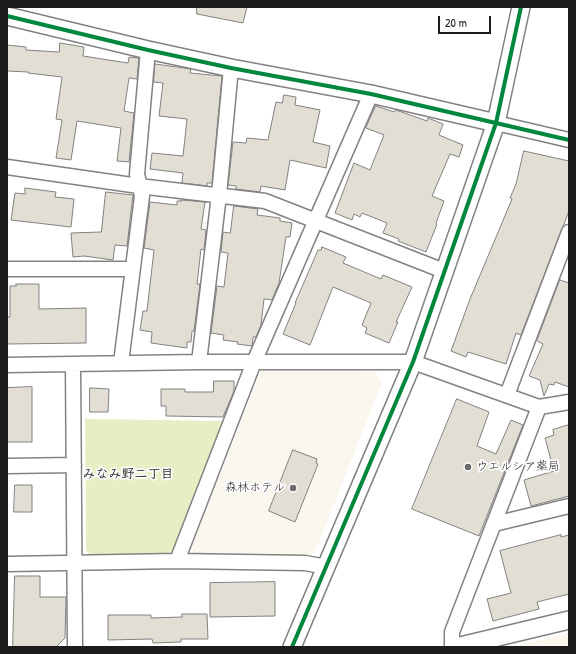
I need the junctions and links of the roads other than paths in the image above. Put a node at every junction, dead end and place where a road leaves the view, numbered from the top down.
1 (521, 7) edge
2 (7, 16) edge
3 (148, 50) junction
4 (231, 68) junction
5 (371, 94) junction
6 (496, 123) junction
7 (569, 140) edge
8 (7, 167) edge
9 (139, 186) junction
10 (219, 195) junction
11 (316, 221) junction
12 (569, 232) edge
13 (7, 269) edge
14 (132, 269) junction
15 (444, 271) junction
16 (199, 362) junction
17 (254, 362) junction
18 (413, 362) junction
19 (121, 363) junction
20 (7, 365) edge
21 (73, 365) junction
22 (507, 395) junction
23 (569, 402) edge
24 (539, 407) junction
25 (74, 465) junction
26 (7, 466) edge
27 (569, 506) edge
28 (494, 524) junction
29 (177, 561) junction
30 (7, 564) edge
31 (74, 564) junction
32 (327, 567) junction
33 (569, 620) edge
34 (75, 647) edge
35 (292, 647) edge
36 (452, 647) edge
37 (456, 647) edge

1 - 6 street
2 - 3 street
3 - 4 street
3 - 9 street
4 - 5 street
4 - 10 street
5 - 6 street
5 - 11 street
6 - 7 street
6 - 15 street
8 - 9 street
9 - 10 street
9 - 14 street
10 - 11 street
10 - 16 street
11 - 15 street
11 - 17 street
12 - 22 street
13 - 14 street
14 - 19 street
15 - 18 street
16 - 17 street
16 - 19 street
17 - 18 street
17 - 29 street
18 - 22 street
18 - 32 street
19 - 21 street
20 - 21 street
21 - 25 street
22 - 24 street
23 - 24 street
24 - 28 street
25 - 26 street
25 - 31 street
27 - 28 street
28 - 36 street
29 - 31 street
29 - 32 street
30 - 31 street
31 - 34 street
32 - 35 street
33 - 37 street

